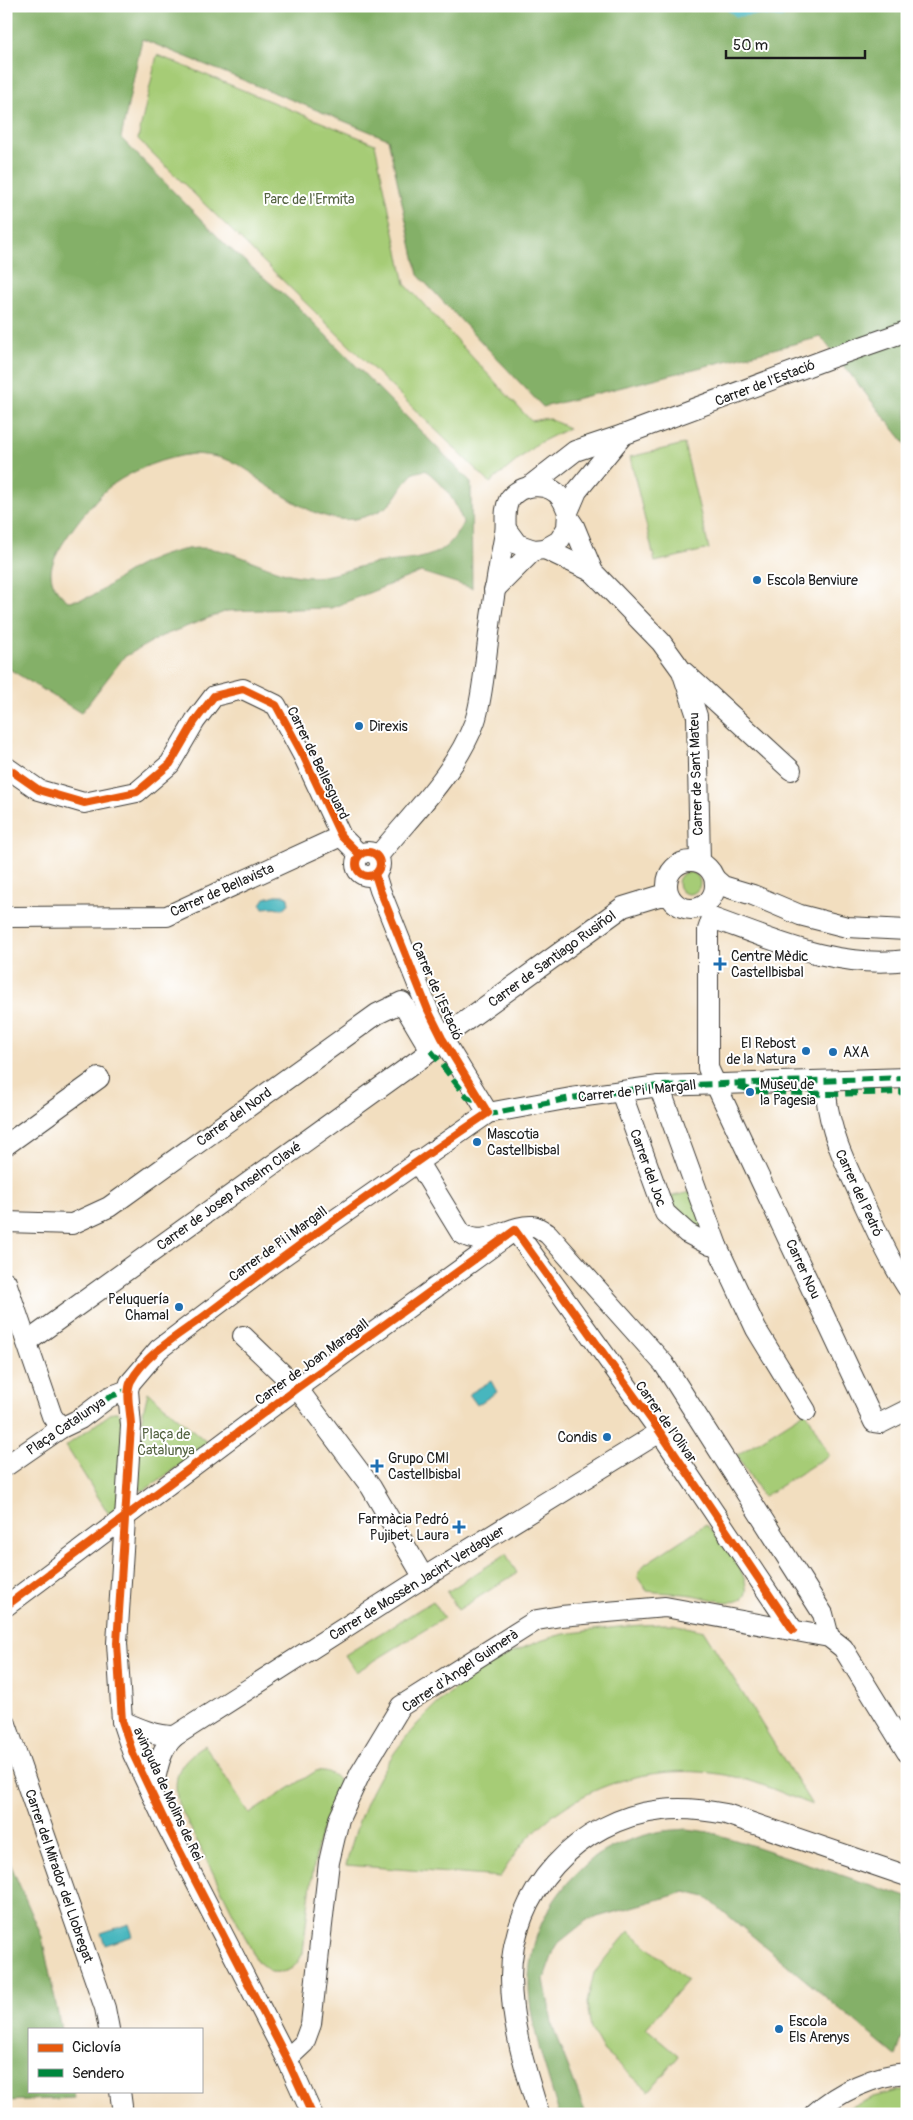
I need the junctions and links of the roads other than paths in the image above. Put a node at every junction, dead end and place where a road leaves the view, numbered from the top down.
1 (907, 331) edge
2 (623, 435) junction
3 (530, 486) junction
4 (568, 514) junction
5 (506, 529) junction
6 (539, 550) junction
7 (593, 572) junction
8 (494, 590) junction
9 (682, 671) junction
10 (6, 767) edge
11 (791, 770) dead end
12 (340, 836) junction
13 (371, 861) junction
14 (700, 862) junction
15 (715, 879) junction
16 (669, 896) junction
17 (710, 911) junction
18 (6, 917) edge
19 (907, 930) edge
20 (907, 960) edge
21 (436, 1045) junction
22 (99, 1078) dead end
23 (907, 1078) edge
24 (715, 1084) junction
25 (659, 1086) junction
26 (621, 1092) junction
27 (826, 1094) dead end
28 (488, 1113) junction
29 (6, 1145) edge
30 (417, 1161) junction
31 (6, 1222) edge
32 (515, 1230) junction
33 (716, 1246) junction
34 (6, 1282) edge
35 (907, 1287) edge
36 (243, 1336) dead end
37 (28, 1342) junction
38 (297, 1388) junction
39 (128, 1390) junction
40 (907, 1410) edge
41 (806, 1412) dead end
42 (61, 1428) junction
43 (660, 1432) junction
44 (6, 1466) edge
45 (126, 1518) junction
46 (424, 1578) junction
47 (815, 1602) junction
48 (6, 1606) edge
49 (800, 1631) junction
50 (829, 1637) junction
51 (122, 1721) junction
52 (6, 1724) edge
53 (176, 1736) junction
54 (907, 1752) edge
55 (152, 1794) junction
56 (905, 1866) edge
57 (108, 2028) edge
58 (287, 2058) junction
59 (907, 2073) edge
60 (120, 2092) edge
61 (123, 2114) edge
62 (312, 2114) edge
63 (539, 2114) edge
64 (814, 2114) edge

1 - 2 street, Carrer de l'Estació
2 - 3 street, Carrer de l'Estació
2 - 4 street
3 - 4 street
3 - 5 street, Carrer de l'Estació
4 - 6 street
4 - 7 street, Carrer de Sant Mateu
5 - 6 street
5 - 8 street, Carrer de l'Estació
6 - 7 street, Carrer de Sant Mateu
6 - 8 street
7 - 9 street, Carrer de Sant Mateu
8 - 13 street, Carrer de l'Estació
9 - 11 street
9 - 14 street, Carrer de Sant Mateu
10 - 12 street, Carrer de Bellesguard
12 - 13 street, Carrer de Bellesguard
12 - 18 street, Carrer de Bellavista
13 - 21 street, Carrer de l'Estació
14 - 15 street
14 - 16 street
15 - 17 street
15 - 19 street
16 - 17 street
16 - 21 street, Carrer de Santiago Rusiñol
17 - 20 street
17 - 24 street
21 - 28 street, Carrer de l'Estació
21 - 31 street, Carrer del Nord
21 - 37 street, Carrer de Josep Anselm Clavé
22 - 29 street
23 - 24 street, Carrer de Pi I Margall
24 - 25 street, Carrer de Pi I Margall
24 - 40 street, Carrer Nou
25 - 26 street, Carrer de Pi I Margall
25 - 33 street
26 - 28 street, Carrer de Pi I Margall
26 - 33 street, Carrer del Joc
27 - 35 street, Carrer del Pedró
28 - 30 street, Carrer de Pi i Margall
30 - 32 street, Carrer de l'Olivar
30 - 39 street, Carrer de Pi i Margall
32 - 38 street, Carrer de Joan Maragall
32 - 43 street, Carrer de l'Olivar
32 - 47 street, Carrer de l'Olivar
33 - 41 street
34 - 37 street
36 - 38 street
37 - 42 street
38 - 45 street, Carrer de Joan Maragall
38 - 46 street
39 - 42 street, Plaça Catalunya
39 - 45 street, avinguda de Molins de Rei
42 - 44 street, Plaça Catalunya
43 - 46 street, Carrer de Mossèn Jacint Verdaguer
43 - 49 street, Carrer de l'Olivar
45 - 48 street
45 - 51 street, avinguda de Molins de Rei
46 - 53 street, Carrer de Mossèn Jacint Verdaguer
47 - 49 street
47 - 50 street, Carrer de l'Olivar
49 - 50 street, Carrer d'Àngel Guimerà
49 - 58 street, Carrer d'Àngel Guimerà
50 - 54 street
51 - 53 street
51 - 55 street, avinguda de Molins de Rei
52 - 57 street, Carrer del Mirador del Llobregat
53 - 55 street, Carrer de Mossèn Jacint Verdaguer
55 - 58 street, avinguda de Molins de Rei
56 - 63 street
58 - 62 street, avinguda de Molins de Rei
59 - 64 street
60 - 61 street

